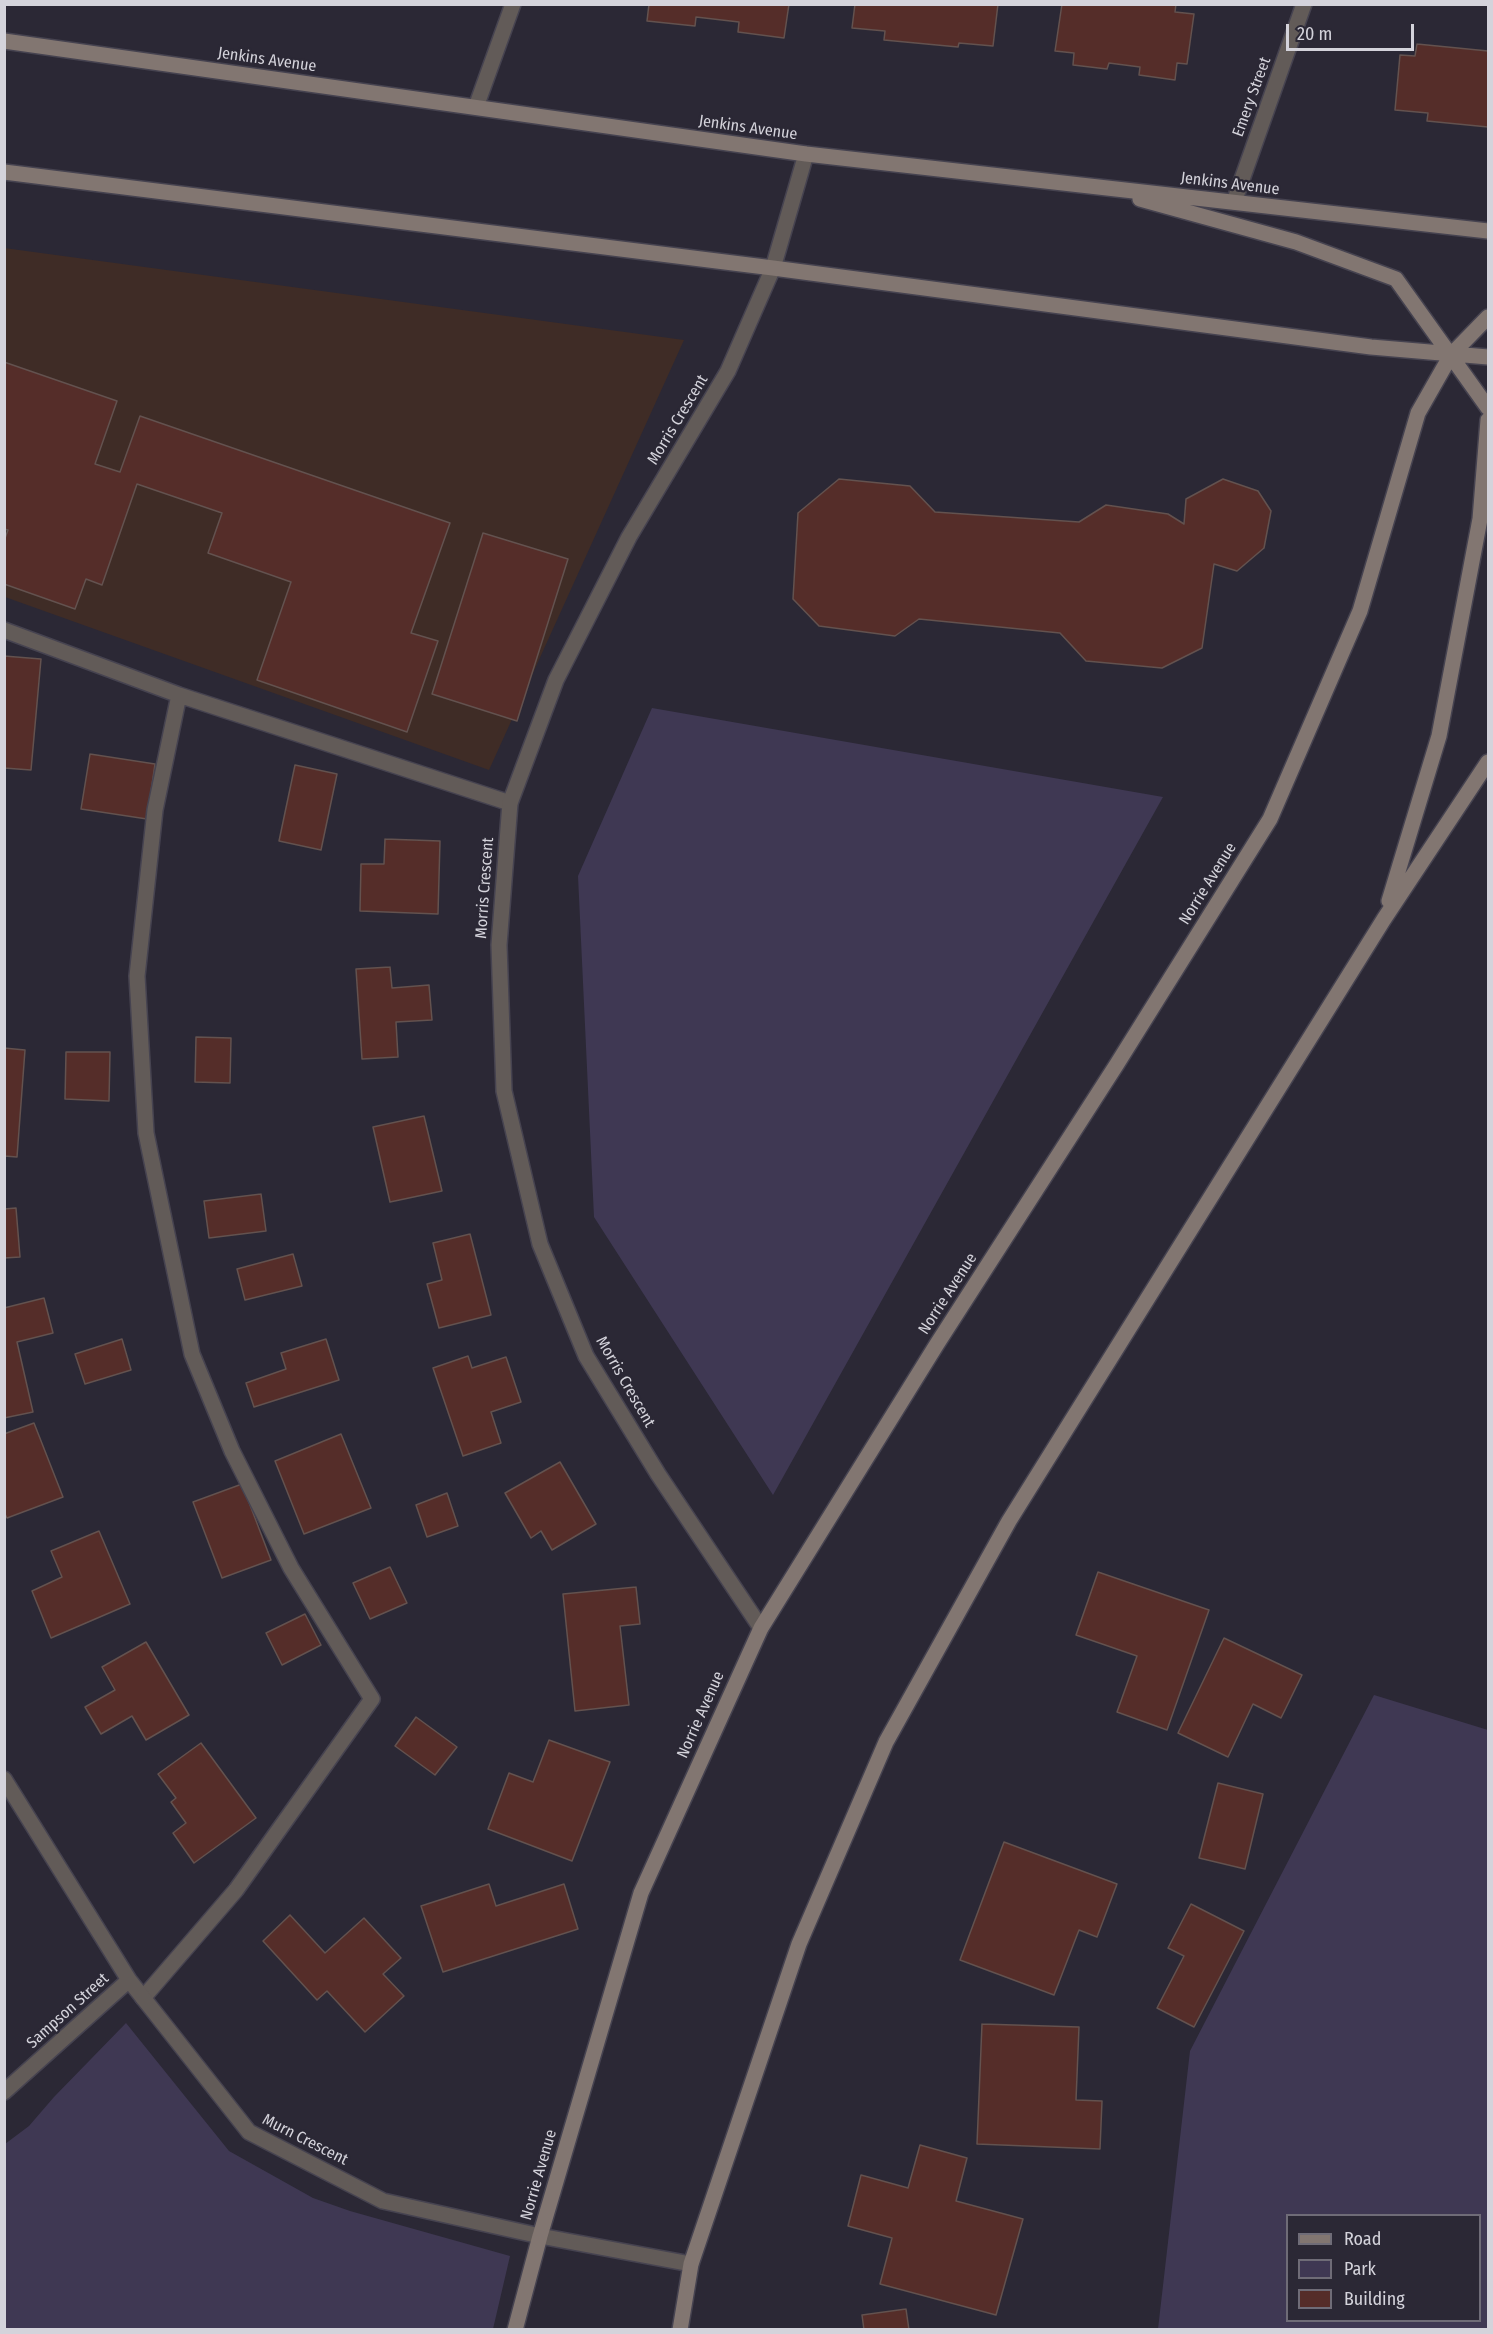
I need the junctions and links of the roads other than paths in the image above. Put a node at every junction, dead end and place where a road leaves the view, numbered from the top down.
1 (513, 4) edge
2 (1304, 4) edge
3 (5, 43) edge
4 (476, 107) junction
5 (806, 154) junction
6 (4, 172) edge
7 (1094, 186) junction
8 (1234, 202) junction
9 (1488, 231) edge
10 (773, 268) junction
11 (1488, 317) edge
12 (1450, 355) junction
13 (1488, 357) edge
14 (1488, 408) edge
15 (1488, 420) edge
16 (4, 630) edge
17 (178, 695) junction
18 (1488, 762) edge
19 (510, 803) junction
20 (1384, 919) junction
21 (760, 1629) junction
22 (4, 1779) edge
23 (129, 1980) junction
24 (143, 1998) junction
25 (4, 2092) edge
26 (540, 2236) junction
27 (691, 2264) junction
28 (515, 2330) edge
29 (680, 2330) edge

1 - 4 street
2 - 8 street, Emery Street
3 - 4 main road, Jenkins Avenue
4 - 5 main road, Jenkins Avenue
5 - 7 main road, Jenkins Avenue
5 - 10 street, Morris Crescent
6 - 10 main road
7 - 8 main road, Jenkins Avenue
7 - 12 main road
8 - 9 main road, Jenkins Avenue
10 - 12 main road
10 - 19 street, Morris Crescent
11 - 12 main road, Norrie Avenue
12 - 13 main road
12 - 14 main road
12 - 21 main road, Norrie Avenue
15 - 20 main road
16 - 17 street
17 - 19 street
17 - 24 street
18 - 20 main road
19 - 21 street, Morris Crescent
20 - 27 main road
21 - 26 main road, Norrie Avenue
22 - 23 street, Murn Crescent
23 - 24 street, Murn Crescent
23 - 25 street, Sampson Street
24 - 26 street, Murn Crescent
26 - 27 street, Murn Crescent
26 - 28 main road, Norrie Avenue
27 - 29 main road

